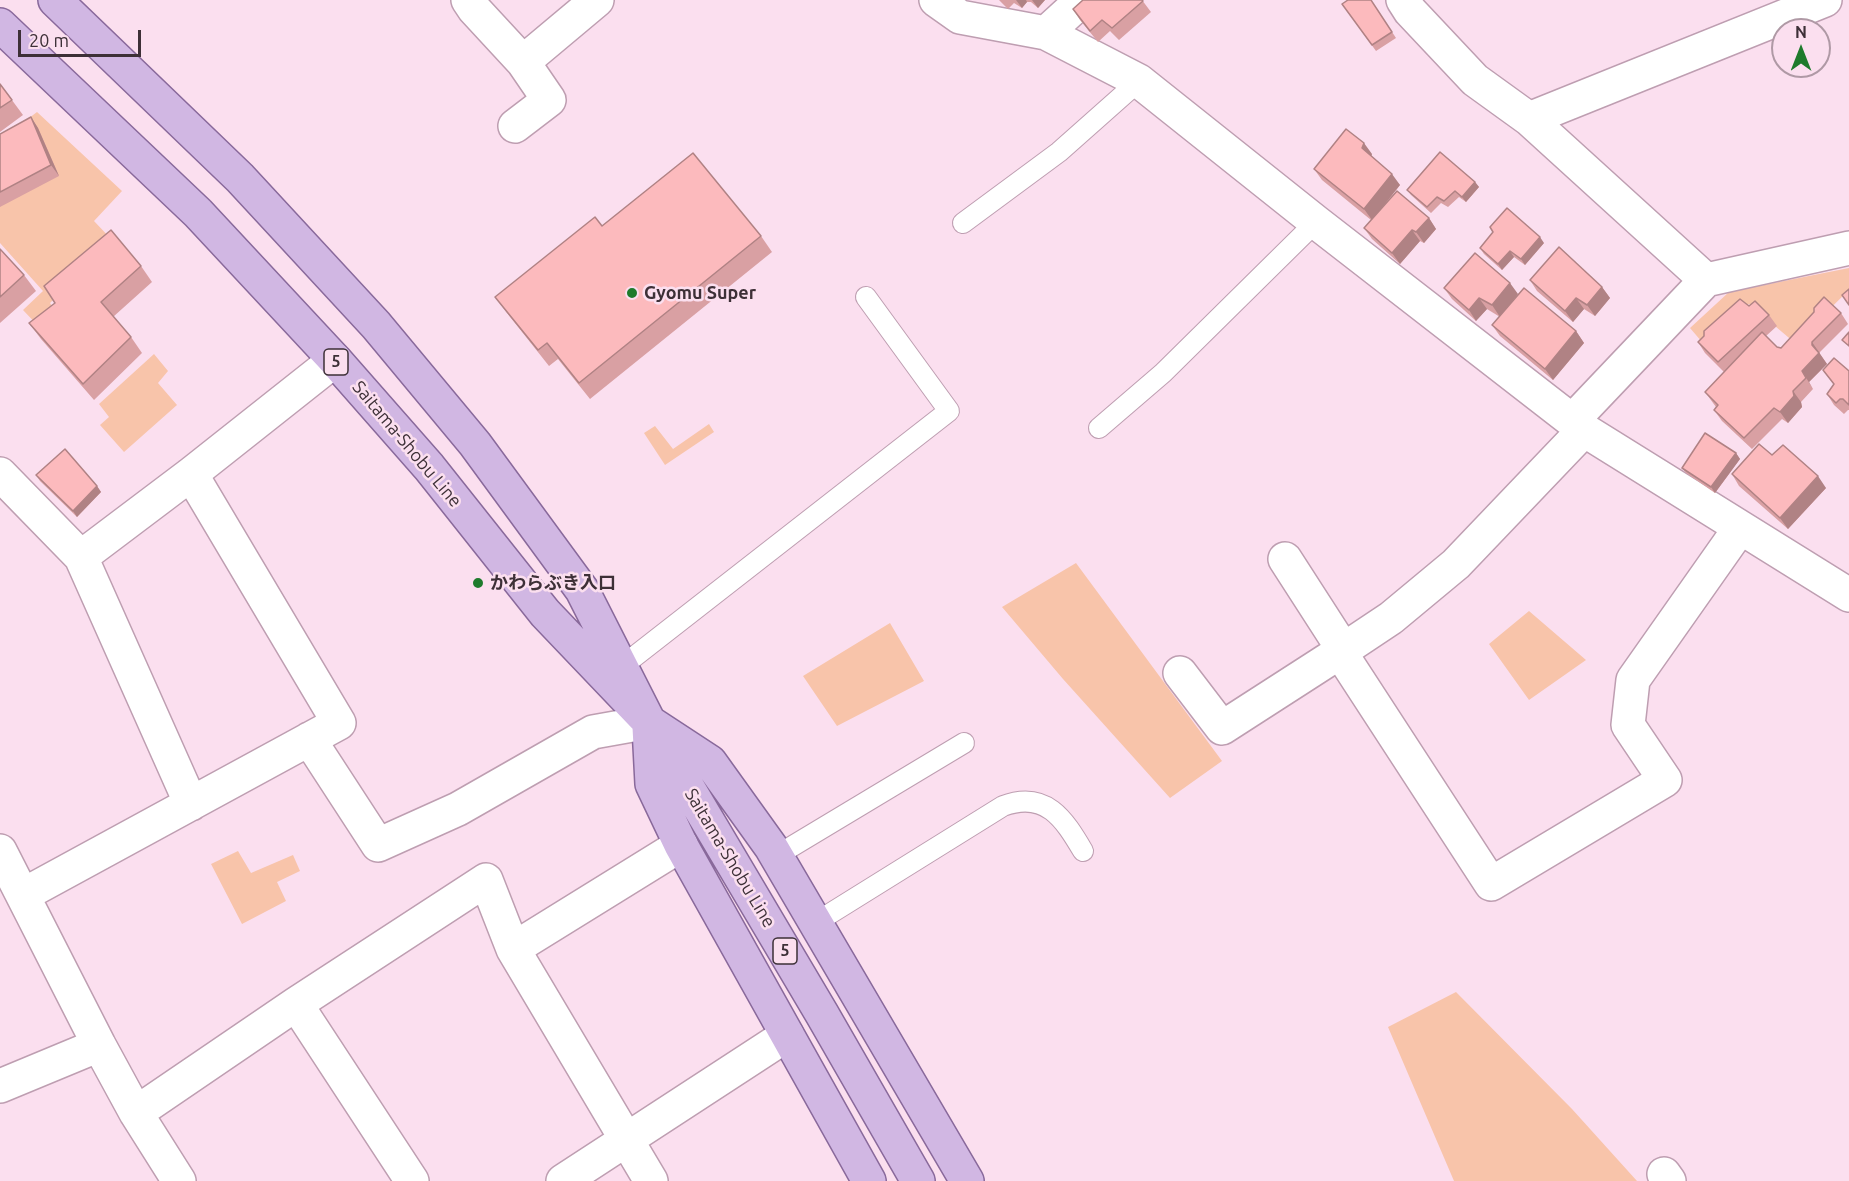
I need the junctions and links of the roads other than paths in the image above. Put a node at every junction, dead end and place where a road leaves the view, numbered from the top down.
1 (55, 0) edge
2 (468, 0) edge
3 (597, 0) edge
4 (936, 0) edge
5 (1082, 0) edge
6 (1403, 0) edge
7 (1825, 0) edge
8 (0, 25) edge
9 (1046, 33) junction
10 (523, 62) junction
11 (1139, 81) junction
12 (1529, 119) junction
13 (515, 126) dead end
14 (1316, 222) junction
15 (963, 223) dead end
16 (1849, 248) edge
17 (1706, 280) junction
18 (866, 297) dead end
19 (335, 360) junction
20 (1578, 425) junction
21 (1099, 428) dead end
22 (0, 474) edge
23 (191, 474) junction
24 (1740, 528) junction
25 (81, 557) junction
26 (1285, 559) dead end
27 (1849, 595) edge
28 (1341, 650) junction
29 (621, 667) junction
30 (1180, 673) dead end
31 (649, 722) junction
32 (309, 739) junction
33 (964, 743) dead end
34 (191, 804) junction
35 (681, 845) junction
36 (0, 851) edge
37 (1083, 851) dead end
38 (776, 856) junction
39 (23, 895) junction
40 (815, 923) junction
41 (513, 949) junction
42 (296, 1004) junction
43 (787, 1035) junction
44 (99, 1045) junction
45 (0, 1086) edge
46 (136, 1113) junction
47 (626, 1140) junction
48 (179, 1181) edge
49 (412, 1181) edge
50 (563, 1181) edge
51 (651, 1181) edge
52 (869, 1181) edge
53 (918, 1181) edge
54 (967, 1181) edge

1 - 29 main road, Saitama-Shobu Line / 5
2 - 10 street
3 - 10 street
4 - 9 street
5 - 9 street
6 - 12 street
7 - 12 street
8 - 19 main road, Saitama-Shobu Line / 5
9 - 11 street
10 - 13 street
11 - 14 street
11 - 15 lane
12 - 17 street
14 - 20 street
14 - 21 lane
16 - 17 street
17 - 20 street
18 - 29 lane
19 - 23 street
19 - 31 main road, Saitama-Shobu Line / 5
20 - 24 street
20 - 28 street
22 - 25 street
23 - 25 street
23 - 32 street
24 - 27 street
24 - 28 street
25 - 34 street
26 - 28 street
28 - 30 street
29 - 31 main road, Saitama-Shobu Line / 5
31 - 32 street
31 - 35 main road, 5
31 - 38 main road, 5
31 - 53 main road, Saitama-Shobu Line / 5
32 - 34 street
33 - 38 lane
34 - 39 street
35 - 41 street
35 - 43 main road, 5
36 - 39 street
37 - 40 lane
38 - 40 main road, 5
39 - 44 street
40 - 54 main road, 5
41 - 42 street
41 - 47 street
42 - 46 street
42 - 49 street
43 - 47 street
43 - 52 main road, 5
44 - 45 street
44 - 46 street
46 - 48 street
47 - 50 street
47 - 51 street

